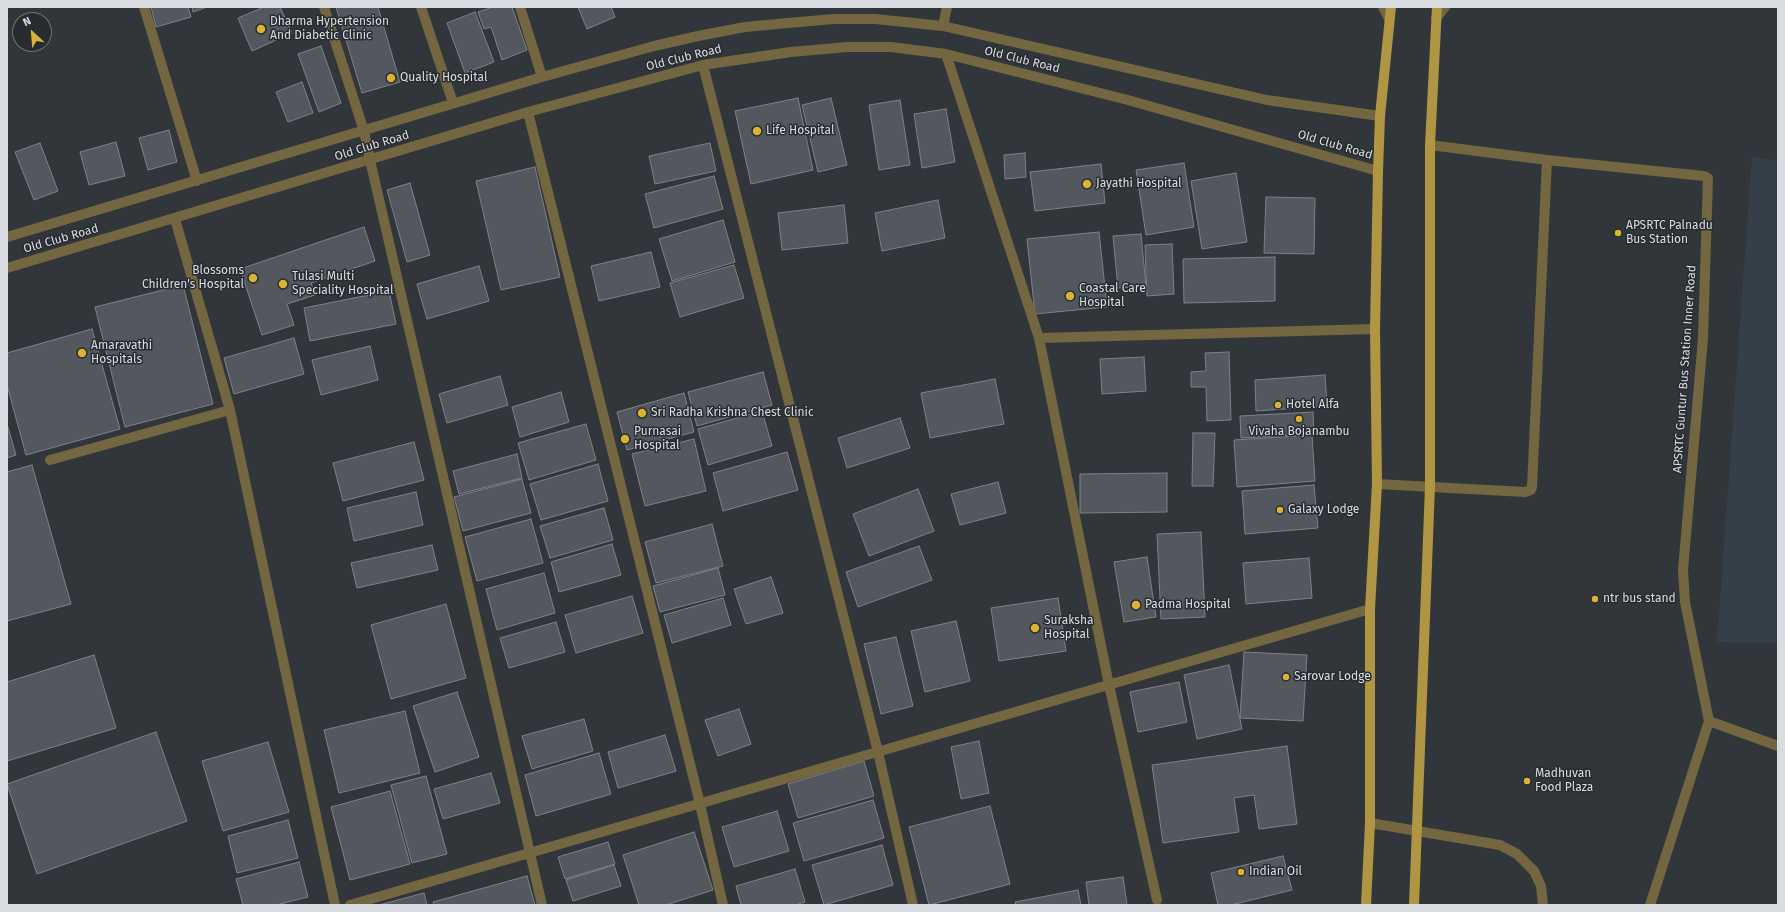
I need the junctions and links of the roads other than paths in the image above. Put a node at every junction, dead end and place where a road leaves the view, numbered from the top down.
1 (144, 7) edge
2 (324, 7) edge
3 (421, 7) edge
4 (520, 7) edge
5 (947, 7) edge
6 (1383, 7) edge
7 (1391, 7) edge
8 (1437, 7) edge
9 (1444, 7) edge
10 (1436, 18) junction
11 (1389, 19) junction
12 (942, 26) junction
13 (946, 54) junction
14 (703, 65) junction
15 (542, 77) junction
16 (453, 103) junction
17 (528, 112) junction
18 (1380, 116) junction
19 (364, 131) junction
20 (1430, 145) junction
21 (370, 160) junction
22 (1547, 160) junction
23 (1378, 171) junction
24 (197, 181) junction
25 (175, 219) junction
26 (7, 237) edge
27 (7, 268) edge
28 (1375, 329) junction
29 (1039, 338) junction
30 (230, 410) junction
31 (50, 460) dead end
32 (1377, 484) junction
33 (1430, 486) junction
34 (1370, 610) junction
35 (1109, 685) junction
36 (1709, 722) junction
37 (1778, 746) edge
38 (878, 752) junction
39 (700, 804) junction
40 (1370, 823) junction
41 (1416, 831) junction
42 (529, 853) junction
43 (1157, 900) dead end
44 (335, 905) edge
45 (350, 905) edge
46 (542, 905) edge
47 (723, 905) edge
48 (913, 905) edge
49 (1366, 905) edge
50 (1414, 905) edge
51 (1543, 905) edge
52 (1650, 905) edge

1 - 24 street
2 - 19 street
3 - 16 street
4 - 15 street
5 - 12 street
6 - 11 street
7 - 11 main road
8 - 10 main road
9 - 10 street
10 - 20 main road
11 - 18 main road
12 - 15 street, Old Club Road
12 - 18 street, Old Club Road
13 - 14 street, Old Club Road
13 - 23 street, Old Club Road
13 - 29 street
14 - 17 street, Old Club Road
14 - 38 street
15 - 16 street, Old Club Road
16 - 19 street, Old Club Road
17 - 21 street, Old Club Road
17 - 39 street
18 - 23 main road
19 - 21 street
19 - 24 street, Old Club Road
20 - 22 street, APSRTC Guntur Bus Station Inner Road
20 - 33 main road
21 - 25 street, Old Club Road
21 - 42 street
22 - 33 street
22 - 36 street, APSRTC Guntur Bus Station Inner Road
23 - 28 main road
24 - 26 street, Old Club Road
25 - 27 street, Old Club Road
25 - 30 street
28 - 29 street
28 - 32 main road
29 - 35 street
30 - 31 street
30 - 44 street
32 - 33 street
32 - 34 main road
33 - 41 main road
34 - 35 street
34 - 40 main road
35 - 38 street
35 - 43 street
36 - 37 street
36 - 52 street, APSRTC Guntur Bus Station Inner Road
38 - 39 street
38 - 48 street
39 - 42 street
39 - 47 street
40 - 41 street
40 - 49 main road
41 - 50 main road
41 - 51 street
42 - 45 street
42 - 46 street

